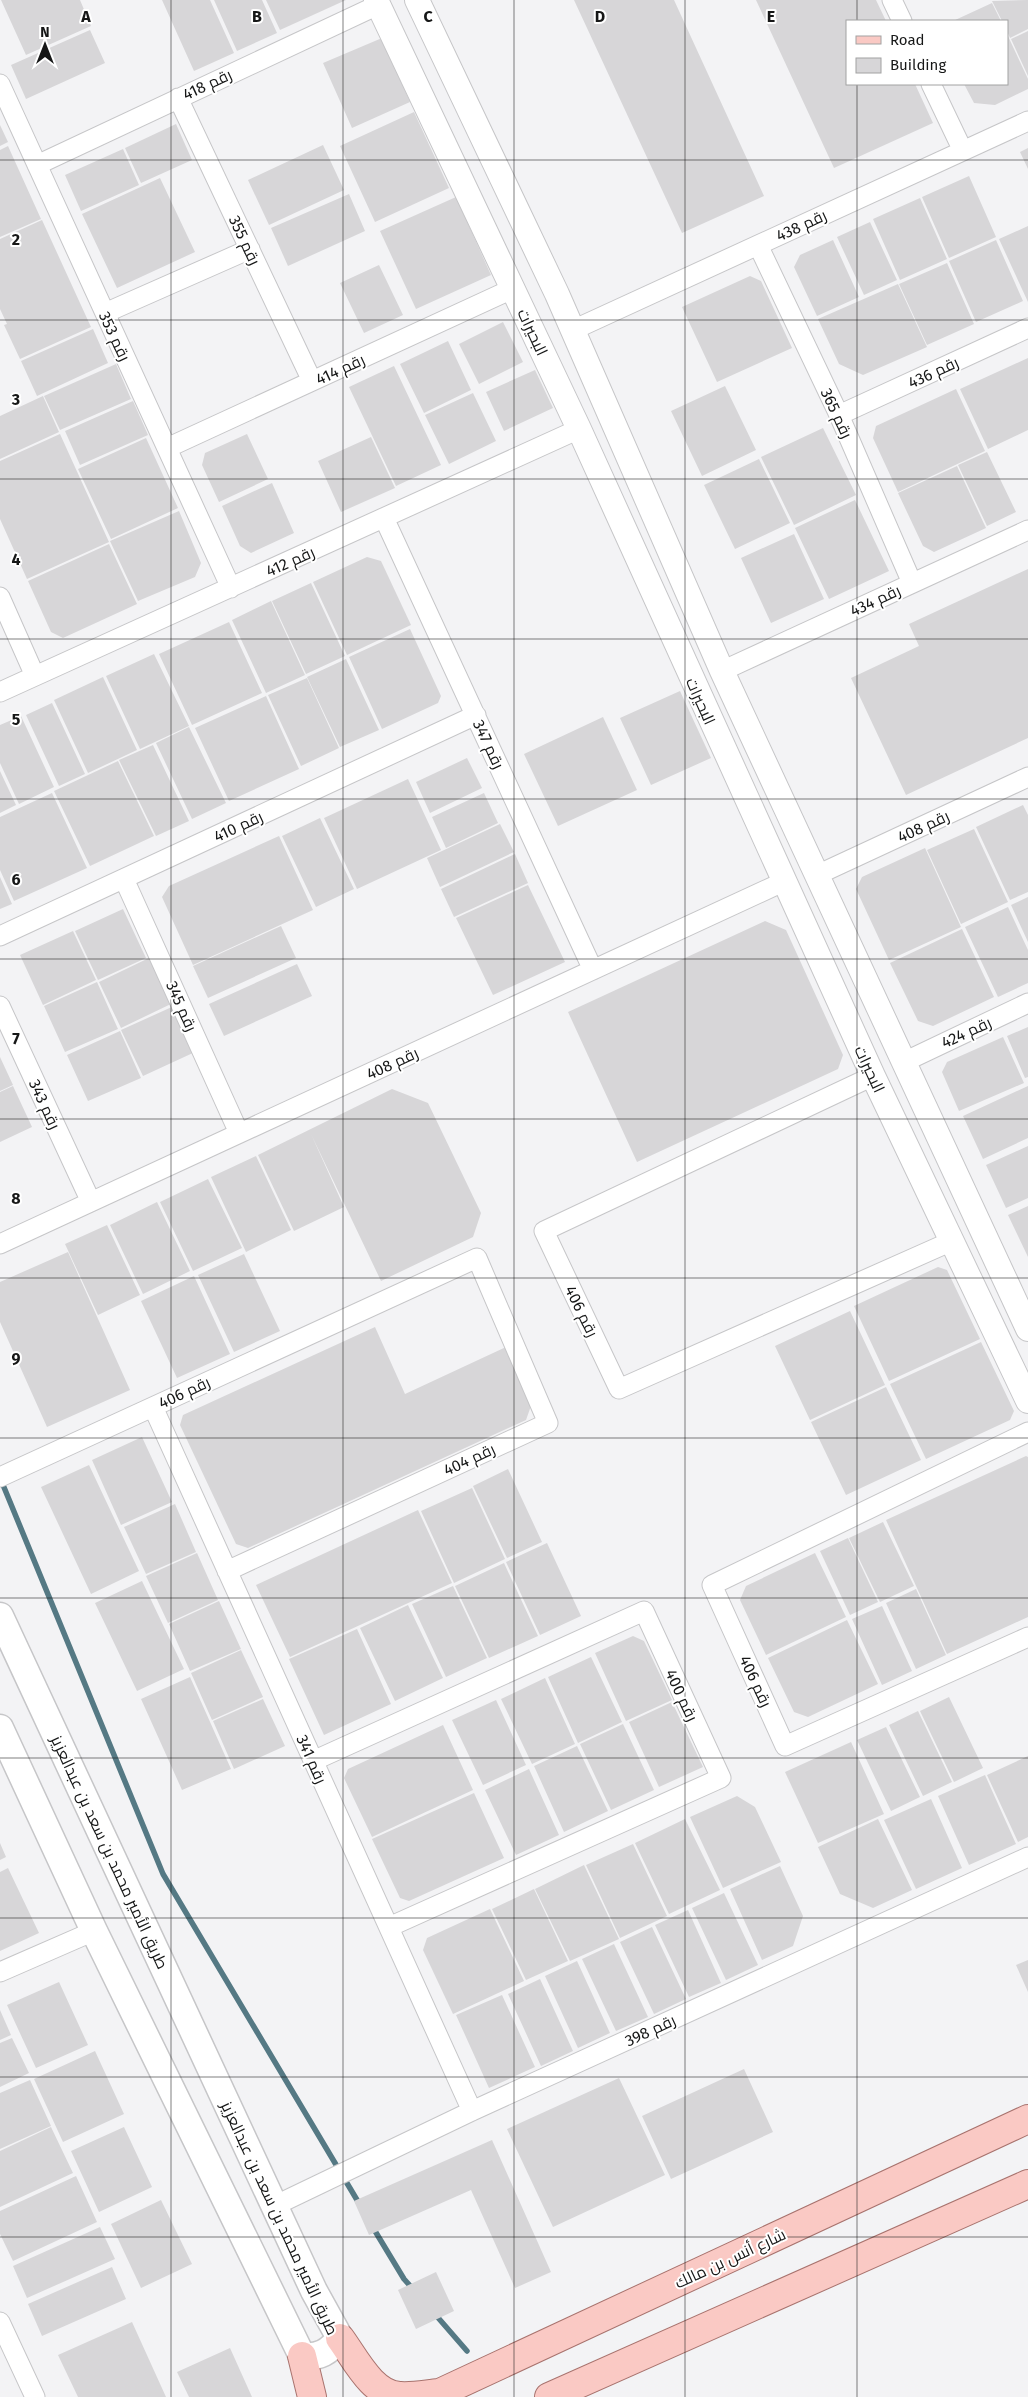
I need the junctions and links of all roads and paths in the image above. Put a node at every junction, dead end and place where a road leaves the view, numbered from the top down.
1 (417, 0) edge
2 (892, 0) edge
3 (377, 2) edge
4 (902, 20) edge
5 (0, 84) edge
6 (931, 85) edge
7 (178, 98) junction
8 (1028, 121) edge
9 (963, 151) junction
10 (37, 165) junction
11 (758, 245) junction
12 (250, 249) junction
13 (512, 289) junction
14 (105, 313) junction
15 (1028, 328) edge
16 (573, 330) junction
17 (312, 381) junction
18 (839, 415) junction
19 (579, 430) junction
20 (167, 448) junction
21 (384, 518) junction
22 (1028, 530) edge
23 (912, 583) junction
24 (231, 588) junction
25 (0, 597) edge
26 (721, 668) junction
27 (36, 676) junction
28 (691, 678) junction
29 (0, 692) edge
30 (476, 715) junction
31 (1028, 777) edge
32 (817, 875) junction
33 (124, 879) junction
34 (783, 882) junction
35 (0, 936) edge
36 (593, 970) junction
37 (1028, 1003) edge
38 (0, 1006) edge
39 (904, 1062) junction
40 (873, 1076) junction
41 (239, 1133) junction
42 (90, 1202) junction
43 (952, 1241) junction
44 (0, 1244) edge
45 (478, 1258) joint
46 (1028, 1330) edge
47 (1028, 1401) edge
48 (153, 1407) junction
49 (1028, 1432) edge
50 (0, 1477) edge
51 (227, 1571) junction
52 (0, 1616) edge
53 (1028, 1637) edge
54 (0, 1728) edge
55 (314, 1761) junction
56 (1028, 1857) edge
57 (389, 1927) junction
58 (94, 1930) junction
59 (0, 1972) edge
60 (472, 2111) junction
61 (1028, 2119) edge
62 (1028, 2184) edge
63 (274, 2206) junction
64 (1, 2325) edge
65 (340, 2338) junction
66 (302, 2356) junction
67 (435, 2395) edge
68 (35, 2397) edge
69 (312, 2397) edge
70 (549, 2397) edge

1 - 16 street, البحيرات
2 - 4 street
3 - 7 street, رقم 418
3 - 13 street, البحيرات
5 - 10 street, رقم 353
6 - 9 street
7 - 10 street, رقم 418
7 - 12 street, رقم 355
8 - 9 street, رقم 438
9 - 11 street, رقم 438
10 - 14 street, رقم 353
11 - 16 street, رقم 438
11 - 18 street, رقم 365
12 - 14 street
12 - 17 street, رقم 355
13 - 17 street, رقم 414
13 - 19 street, البحيرات
14 - 20 street, رقم 353
15 - 18 street, رقم 436
16 - 26 street, البحيرات
17 - 20 street, رقم 414
18 - 23 street, رقم 365
19 - 21 street, رقم 412
19 - 28 street, البحيرات
20 - 24 street, رقم 353
21 - 24 street, رقم 412
21 - 30 street, رقم 347
22 - 23 street, رقم 434
23 - 26 street, رقم 434
24 - 27 street, رقم 412
25 - 27 street
26 - 28 street
26 - 32 street, البحيرات
27 - 29 street, رقم 412
28 - 34 street, البحيرات
30 - 33 street, رقم 410
30 - 36 street, رقم 347
31 - 32 street, رقم 408
32 - 39 street, البحيرات
33 - 35 street, رقم 410
33 - 41 street, رقم 345
34 - 36 street, رقم 408
34 - 40 street, البحيرات
36 - 41 street, رقم 408
37 - 39 street, رقم 424
38 - 42 street, رقم 343
39 - 46 street, البحيرات
40 - 43 street, البحيرات
40 - 43 street, رقم 406
41 - 42 street, رقم 408
42 - 44 street, رقم 408
43 - 47 street, البحيرات
45 - 48 street, رقم 406
45 - 51 street, رقم 404
48 - 50 street, رقم 406
48 - 51 street, رقم 341
49 - 53 street, رقم 406
51 - 55 street, رقم 341
52 - 63 main road, طريق الأمير محمد بن سعد بن عبدالعزيز
54 - 58 main road
55 - 57 street, رقم 341
55 - 57 street, رقم 400
56 - 60 street, رقم 398
57 - 60 street, رقم 341
58 - 59 street
58 - 66 main road
60 - 63 street, رقم 398
61 - 67 main road, شارع أنس بن مالك
62 - 70 main road
63 - 65 main road, طريق الأمير محمد بن سعد بن عبدالعزيز
64 - 68 street
65 - 66 main road, طريق الأمير محمد بن سعد بن عبدالعزيز
65 - 67 main road
66 - 69 main road

